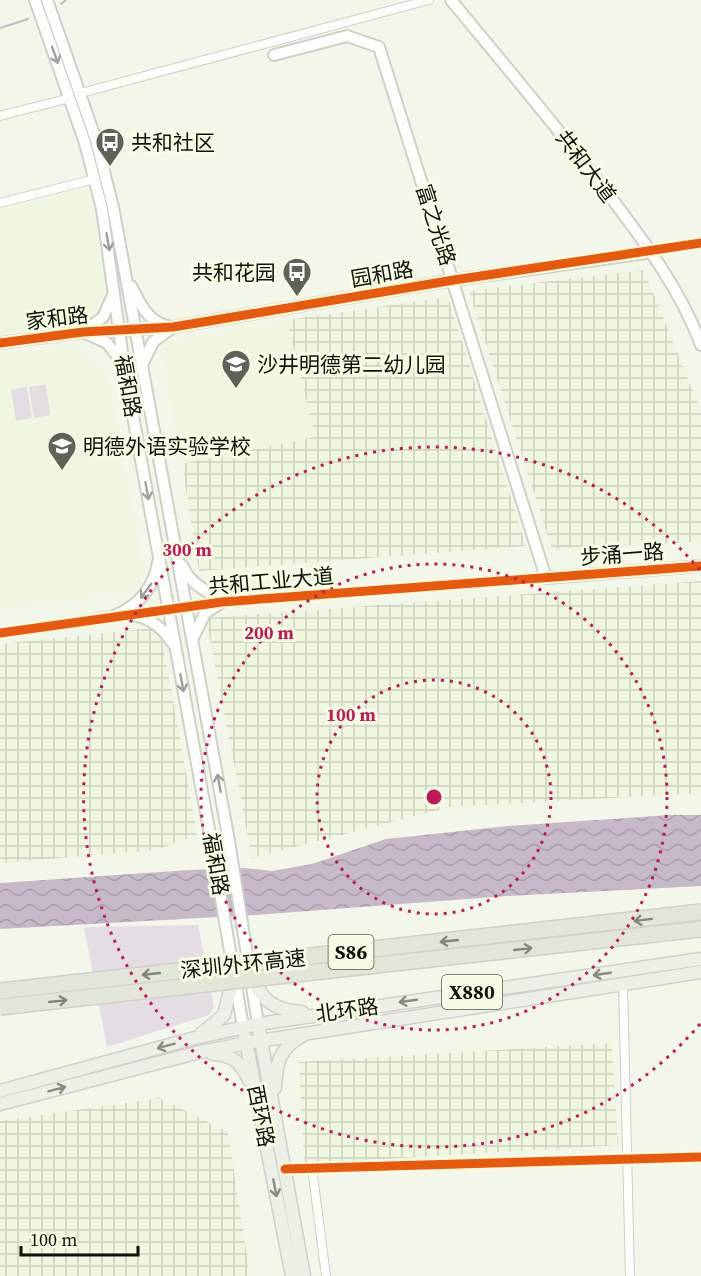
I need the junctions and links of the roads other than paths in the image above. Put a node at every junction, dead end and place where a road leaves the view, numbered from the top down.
1 (35, 0) edge
2 (47, 0) edge
3 (429, 0) edge
4 (451, 0) edge
5 (274, 55) dead end
6 (81, 93) junction
7 (70, 98) junction
8 (0, 116) edge
9 (95, 179) junction
10 (0, 203) edge
11 (701, 243) edge
12 (652, 252) junction
13 (127, 279) junction
14 (454, 280) junction
15 (115, 287) junction
16 (173, 327) junction
17 (135, 329) junction
18 (119, 330) junction
19 (83, 332) junction
20 (0, 343) edge
21 (701, 345) edge
22 (141, 369) junction
23 (125, 373) junction
24 (176, 551) junction
25 (159, 554) junction
26 (701, 566) edge
27 (546, 578) junction
28 (237, 601) junction
29 (222, 602) junction
30 (186, 606) junction
31 (169, 608) junction
32 (116, 615) junction
33 (0, 633) edge
34 (194, 649) junction
35 (177, 651) junction
36 (701, 912) edge
37 (701, 929) edge
38 (701, 959) edge
39 (701, 972) edge
40 (251, 974) junction
41 (234, 975) junction
42 (623, 984) junction
43 (0, 991) edge
44 (0, 1007) edge
45 (324, 1013) junction
46 (258, 1024) junction
47 (243, 1027) junction
48 (308, 1032) junction
49 (195, 1038) junction
50 (261, 1041) junction
51 (246, 1043) junction
52 (196, 1053) junction
53 (0, 1092) edge
54 (257, 1097) junction
55 (0, 1104) edge
56 (274, 1107) junction
57 (701, 1157) edge
58 (627, 1160) junction
59 (312, 1168) junction
60 (285, 1169) junction
61 (292, 1276) edge
62 (304, 1276) edge
63 (326, 1276) edge
64 (630, 1276) edge

1 -> 7 main road, 福和路
2 - 6 main road, 福和路
3 - 6 street
4 - 12 main road, 共和大道
5 - 14 main road, 富之光路
6 - 13 main road, 福和路
7 - 8 street
7 - 9 main road, 福和路
9 - 10 street
9 -> 15 main road, 福和路
11 - 12 street
12 - 14 main road, 园和路
12 - 21 main road, 共和大道
13 - 16 main road
13 - 17 main road, 福和路
14 - 16 main road, 园和路
14 - 27 main road, 富之光路
15 - 18 main road, 福和路
15 - 19 main road
16 - 17 main road, 园和路
16 - 22 main road
17 - 18 main road, 园和路
17 - 22 main road, 福和路
18 - 19 main road, 家和路
18 - 23 main road, 福和路
19 - 20 main road, 家和路
19 - 23 main road
22 - 24 main road, 福和路
23 -> 25 main road, 福和路
24 - 28 main road
24 - 30 main road, 福和路
25 - 31 main road, 福和路
25 -> 32 main road
26 - 27 main road, 步涌一路
27 - 28 street, 共和工业大道
28 - 29 street, 共和工业大道
29 - 30 street, 共和工业大道
29 - 34 main road
30 - 31 street, 共和工业大道
30 - 34 main road, 福和路
31 - 32 street, 共和工业大道
31 - 35 main road, 福和路
32 - 33 street, 共和工业大道
32 - 35 main road
40 -> 34 main road, 福和路
35 -> 41 main road, 福和路
36 -> 43 highway, 深圳外环高速 / S86, bridge
44 -> 37 highway, 深圳外环高速 / S86, bridge
38 -> 45 main road, 北环路 / X880
39 - 42 main road, 北环路 / X880
40 - 45 main road
40 - 46 main road, 福和路
41 - 47 main road, 福和路
41 - 49 main road
42 - 48 main road, 北环路 / X880
42 - 58 street
45 - 46 main road, 北环路 / X880
46 - 47 main road, 北环路 / X880
46 - 50 main road, 西环路
47 - 49 main road, 北环路
47 - 51 main road, 西环路
48 - 50 main road, 北环路 / X880
48 - 56 main road
49 -> 53 main road, 北环路
50 - 51 main road, 北环路
50 - 56 main road, 西环路
51 - 52 main road, 北环路
51 - 54 main road, 西环路
52 - 54 main road
55 -> 52 main road, 北环路
54 -> 61 main road, 西环路
56 - 60 main road, 西环路
57 - 58 street
58 - 59 street
58 - 64 street
59 - 60 street
59 - 63 street
60 - 62 main road, 西环路

